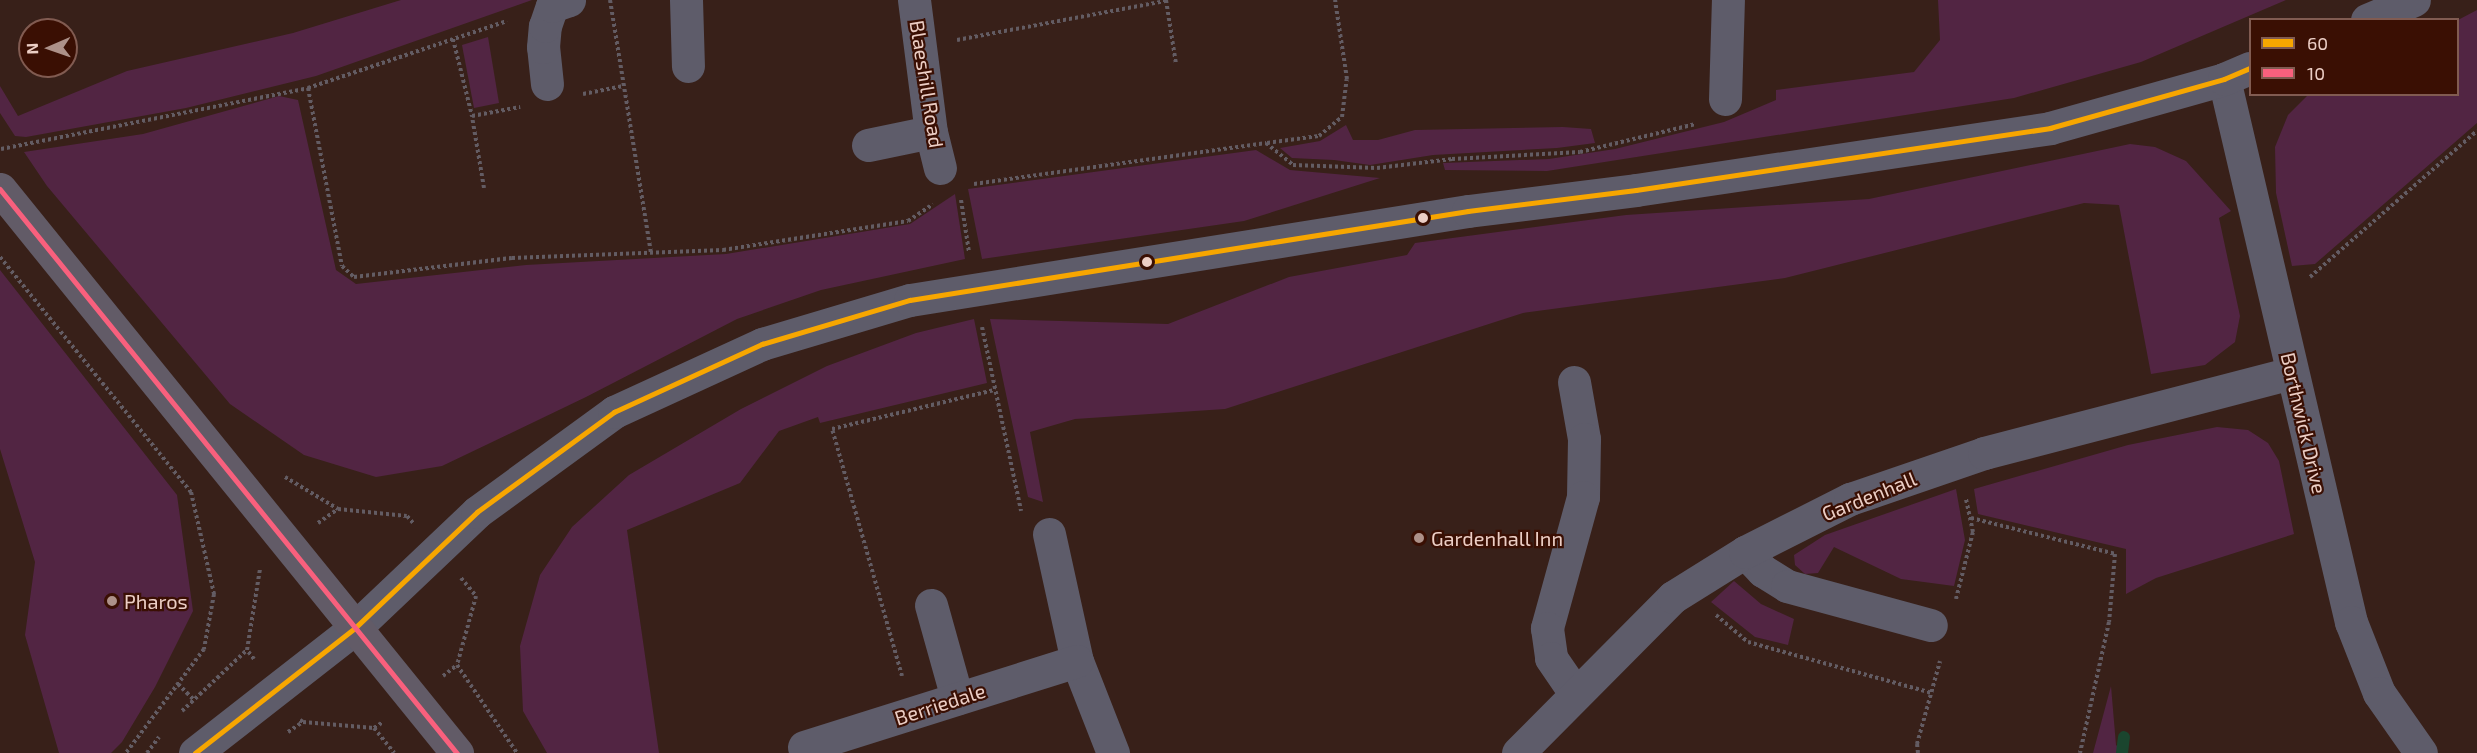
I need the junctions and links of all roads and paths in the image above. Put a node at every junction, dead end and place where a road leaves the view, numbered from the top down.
1 (610, 0) edge
2 (686, 0) edge
3 (914, 0) edge
4 (1335, 0) edge
5 (1728, 0) edge
6 (2414, 0) edge
7 (1166, 1) edge
8 (560, 3) edge
9 (2372, 18) edge
10 (453, 39) junction
11 (920, 46) junction
12 (1176, 64) dead end
13 (688, 66) dead end
14 (2237, 74) edge
15 (547, 84) dead end
16 (1725, 99) dead end
17 (472, 116) dead end
18 (2477, 131) edge
19 (931, 132) junction
20 (1266, 143) dead end
21 (868, 145) dead end
22 (0, 149) edge
23 (940, 168) joint
24 (0, 189) edge
25 (651, 254) dead end
26 (0, 257) edge
27 (975, 291) junction
28 (2278, 306) junction
29 (2292, 373) junction
30 (1574, 382) dead end
31 (995, 390) junction
32 (1971, 518) dead end
33 (1049, 534) joint
34 (1745, 552) junction
35 (1685, 589) junction
36 (931, 605) dead end
37 (1931, 625) dead end
38 (356, 627) junction
39 (247, 650) dead end
40 (1077, 661) junction
41 (457, 665) dead end
42 (1575, 693) junction
43 (1932, 693) dead end
44 (957, 698) junction
45 (912, 713) junction
46 (177, 716) dead end
47 (374, 728) dead end
48 (161, 734) dead end
49 (865, 741) edge
50 (804, 747) dead end
51 (126, 753) edge
52 (147, 753) edge
53 (195, 753) edge
54 (394, 753) edge
55 (456, 753) edge
56 (517, 753) edge
57 (1113, 753) edge
58 (1518, 753) edge
59 (2080, 753) edge
60 (2421, 753) edge

1 - 25 path
2 - 13 street
3 - 11 street, Blaeshill Road
4 - 20 path
5 - 16 street
6 - 9 street
7 - 11 path
7 - 12 path
8 - 10 path
8 - 15 street
10 - 17 path
10 - 22 path
11 - 19 street, Blaeshill Road
14 - 27 street
14 - 28 street, Borthwick Drive
18 - 28 path
19 - 21 street
19 - 23 street, Blaeshill Road
23 - 27 path
24 - 38 main road
26 - 51 path
27 - 31 path
27 - 38 street
28 - 29 street, Borthwick Drive
29 - 34 street, Gardenhall
29 - 60 street, Borthwick Drive
30 - 42 street
31 - 33 path
31 - 45 path
32 - 59 path
33 - 40 street
34 - 35 street, Gardenhall
34 - 37 street
35 - 42 street, Gardenhall
35 - 43 path
36 - 44 street
38 - 53 street
38 - 55 main road
39 - 46 path
40 - 44 street, Berriedale
40 - 57 street
41 - 56 path
42 - 58 street, Gardenhall
44 - 45 street, Berriedale
45 - 49 street, Berriedale
47 - 54 path
48 - 52 path
49 - 50 street, Berriedale

